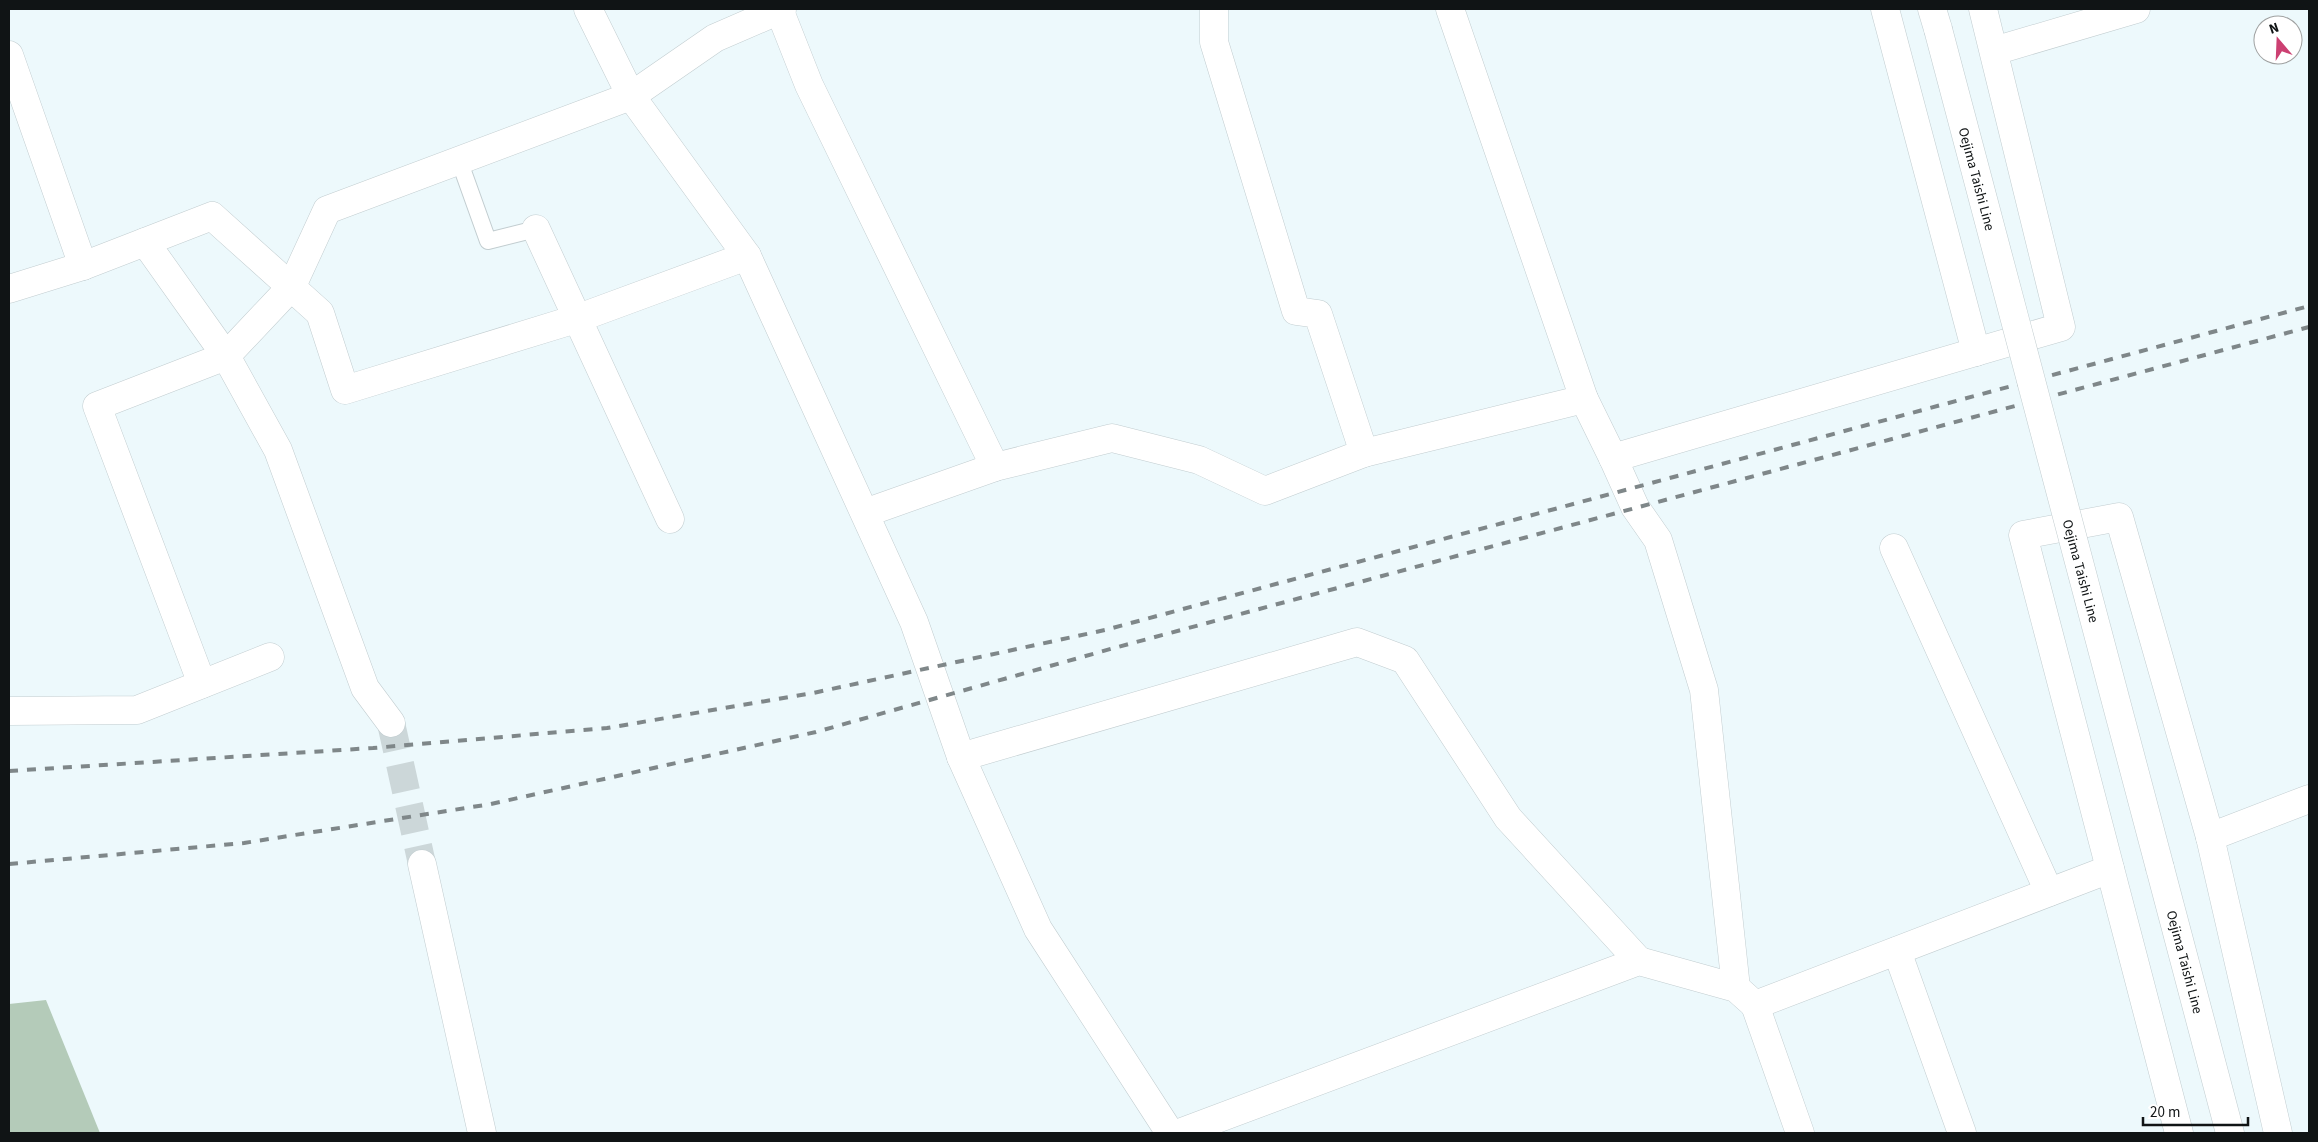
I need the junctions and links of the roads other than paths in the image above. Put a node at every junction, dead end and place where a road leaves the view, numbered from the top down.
1 (588, 9) edge
2 (780, 9) edge
3 (1214, 9) edge
4 (1450, 9) edge
5 (1885, 9) edge
6 (1983, 9) edge
7 (2136, 9) edge
8 (1935, 19) edge
9 (1994, 51) junction
10 (9, 55) edge
11 (631, 96) junction
12 (458, 160) junction
13 (536, 229) joint
14 (146, 242) junction
15 (747, 256) junction
16 (83, 266) junction
17 (292, 286) junction
18 (9, 289) edge
19 (576, 319) junction
20 (1976, 352) junction
21 (226, 356) junction
22 (1584, 399) junction
23 (1364, 453) junction
24 (1614, 458) junction
25 (995, 467) junction
26 (865, 513) junction
27 (670, 519) dead end
28 (1894, 548) dead end
29 (270, 657) dead end
30 (202, 684) junction
31 (9, 711) edge
32 (392, 723) tunnel mouth
33 (961, 757) junction
34 (2309, 799) edge
35 (2210, 836) junction
36 (422, 864) tunnel mouth
37 (2110, 869) junction
38 (2049, 892) junction
39 (1897, 951) junction
40 (1639, 961) junction
41 (1745, 997) junction
42 (482, 1133) edge
43 (1170, 1133) edge
44 (1179, 1133) edge
45 (1800, 1133) edge
46 (1962, 1133) edge
47 (2179, 1133) edge
48 (2230, 1133) edge
49 (2278, 1133) edge

1 - 11 street
2 - 11 street
2 - 25 street
3 - 23 street
4 - 22 street
5 - 20 street
6 - 9 street
7 - 9 street
8 - 48 street, Oejima Taishi Line, bridge
9 - 20 street
10 - 16 street
11 - 12 street
11 - 15 street
12 - 13 lane
12 - 17 street
13 - 19 street
14 - 16 street
14 - 17 street
14 - 21 street
15 - 19 street
15 - 26 street
16 - 18 street
17 - 19 street
17 - 21 street
19 - 27 street
20 - 24 street
21 - 30 street
21 - 32 street
22 - 23 street
22 - 24 street
23 - 25 street
24 - 41 street
25 - 26 street
26 - 33 street
28 - 38 street
29 - 30 street
30 - 31 street
33 - 40 street
33 - 43 street
34 - 35 street
35 - 37 street
35 - 49 street
36 - 42 street
37 - 38 street
37 - 47 street
38 - 39 street
39 - 41 street
39 - 46 street
40 - 41 street
40 - 44 street
41 - 45 street

